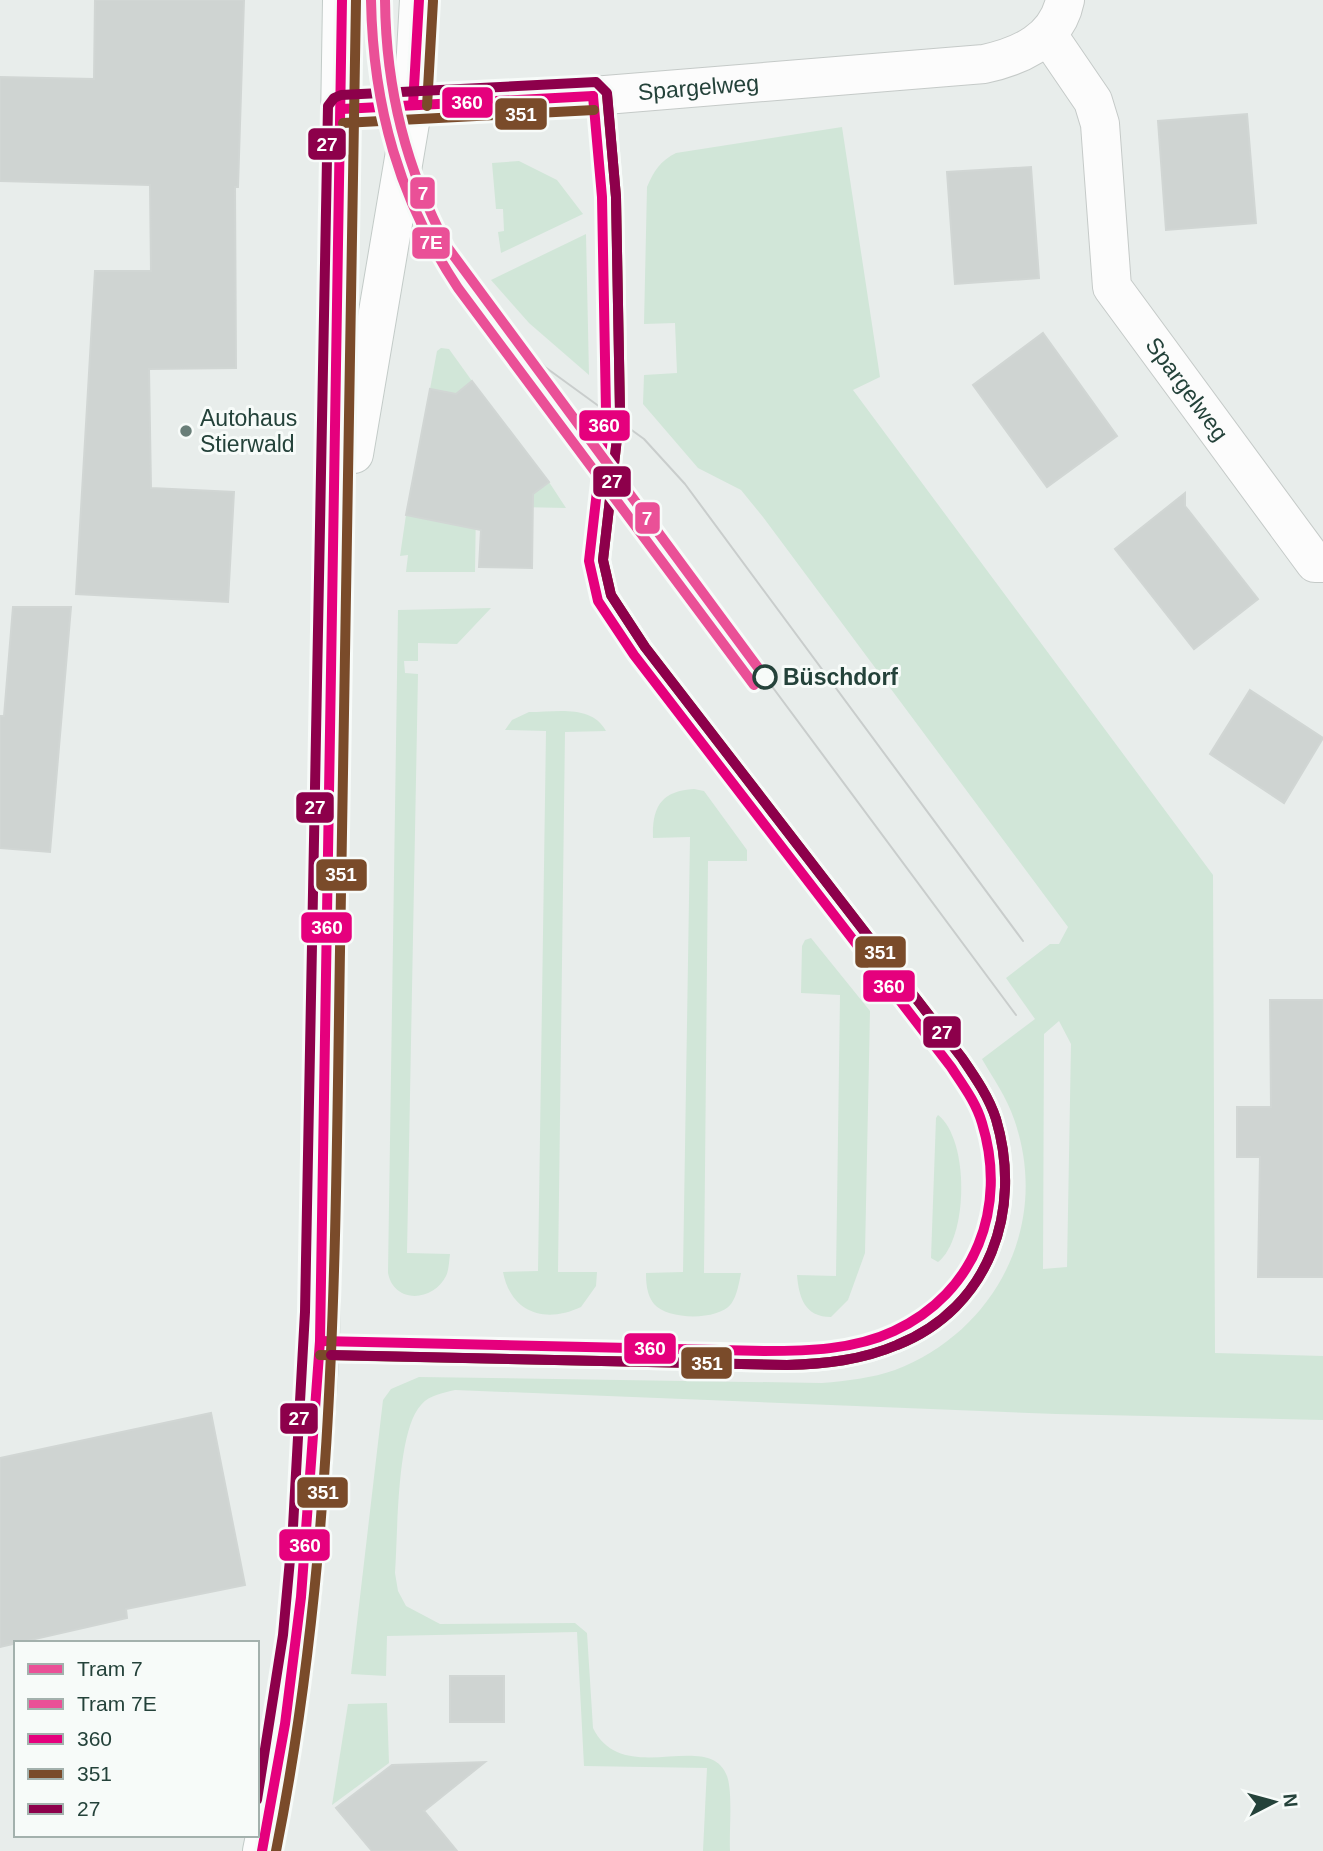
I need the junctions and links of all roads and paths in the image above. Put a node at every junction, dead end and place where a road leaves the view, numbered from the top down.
1 (342, 0) edge
2 (419, 0) edge
3 (1065, 0) edge
4 (1048, 35) junction
5 (413, 106) junction
6 (342, 109) junction
7 (1323, 563) edge
8 (331, 595) junction
9 (262, 1851) edge

1 - 6 main road
2 - 5 main road
3 - 4 main road
4 - 5 main road, Spargelweg
4 - 7 main road, Spargelweg
5 - 6 main road, Spargelweg
5 - 8 main road
6 - 8 main road
8 - 9 main road

